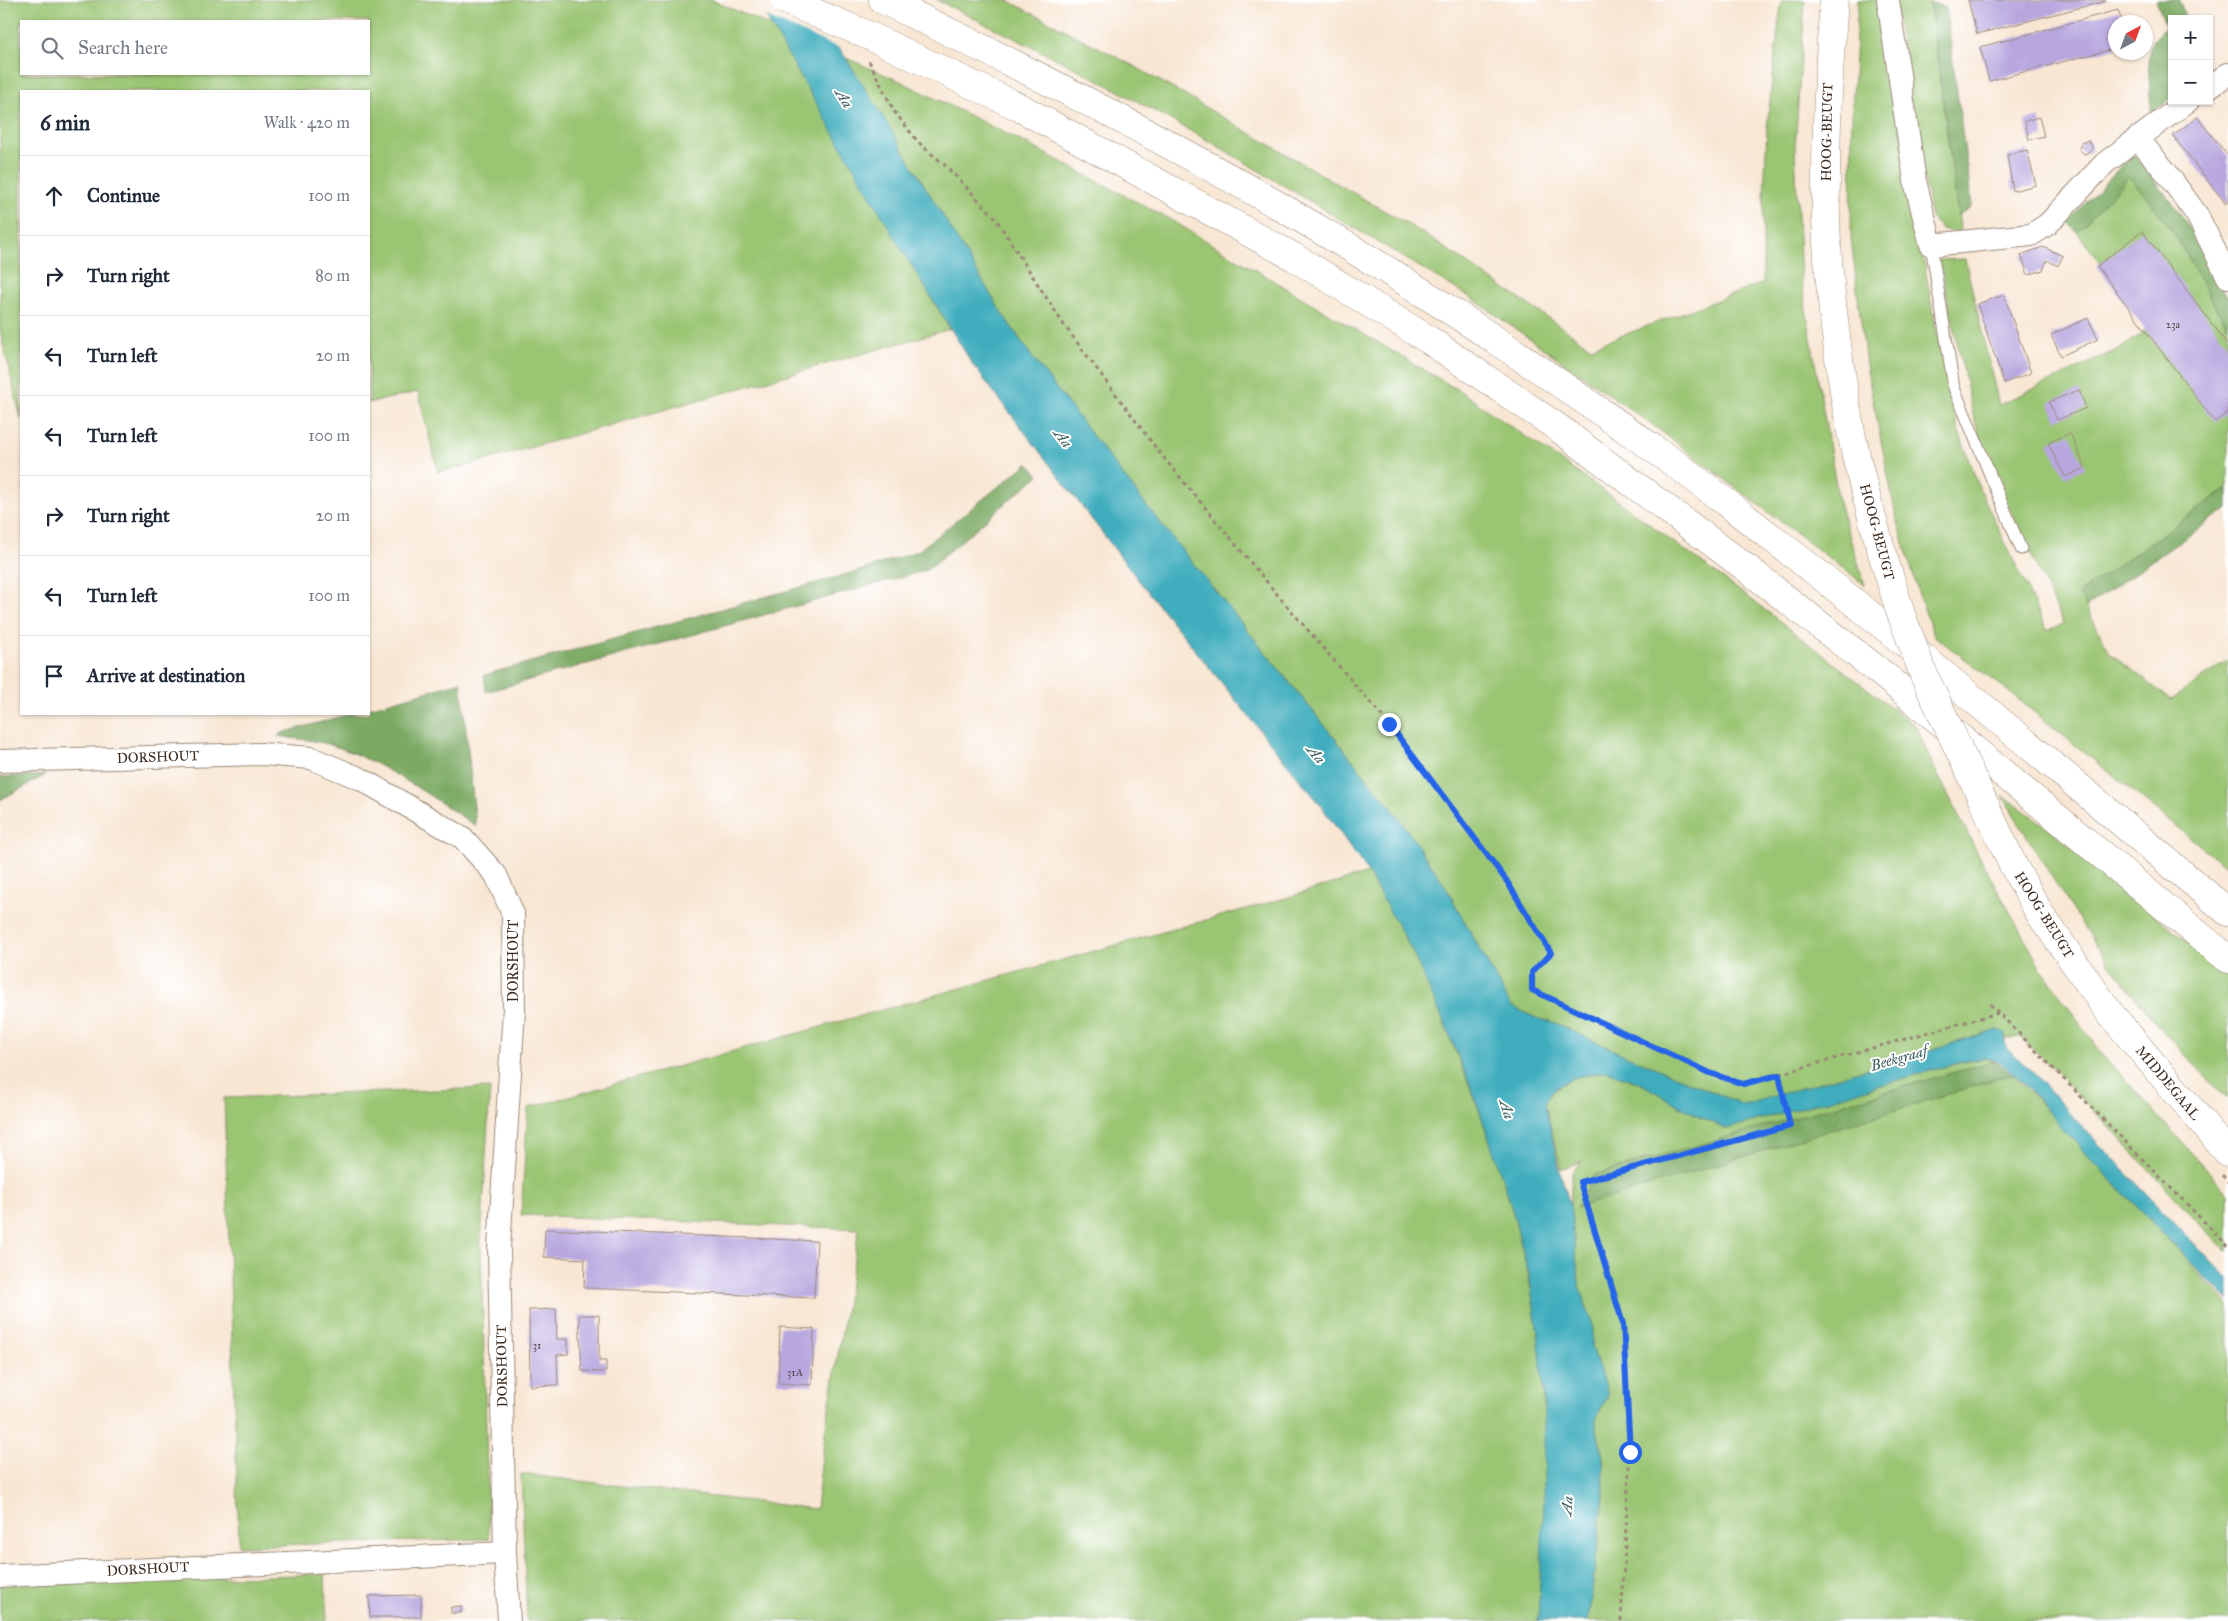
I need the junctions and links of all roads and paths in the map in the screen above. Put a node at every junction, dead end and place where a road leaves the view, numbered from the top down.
1 (785, 0) edge
2 (883, 0) edge
3 (1834, 0) edge
4 (1888, 0) edge
5 (870, 47) junction
6 (2228, 74) edge
7 (2213, 83) edge
8 (2182, 105) edge
9 (2137, 138) junction
10 (1931, 246) junction
11 (2228, 278) edge
12 (2021, 549) dead end
13 (0, 761) edge
14 (2228, 912) edge
15 (2228, 960) edge
16 (1990, 1004) dead end
17 (2109, 1012) joint
18 (1998, 1013) junction
19 (1779, 1075) junction
20 (2228, 1153) edge
21 (2228, 1246) edge
22 (505, 1554) junction
23 (0, 1576) edge
24 (509, 1621) edge
25 (1621, 1621) edge

1 - 5 main road, bridge
2 - 14 main road
3 - 17 main road, HOOG-BEUGT, bridge
4 - 10 street
5 - 15 main road
5 - 19 path
6 - 7 street
8 - 9 street
9 - 10 street
9 - 11 street
10 - 12 lane
13 - 22 street, DORSHOUT
16 - 18 path
17 - 20 main road, MIDDEGAAL
18 - 19 path
18 - 21 path
19 - 25 path
22 - 23 street, DORSHOUT
22 - 24 street, DORSHOUT

